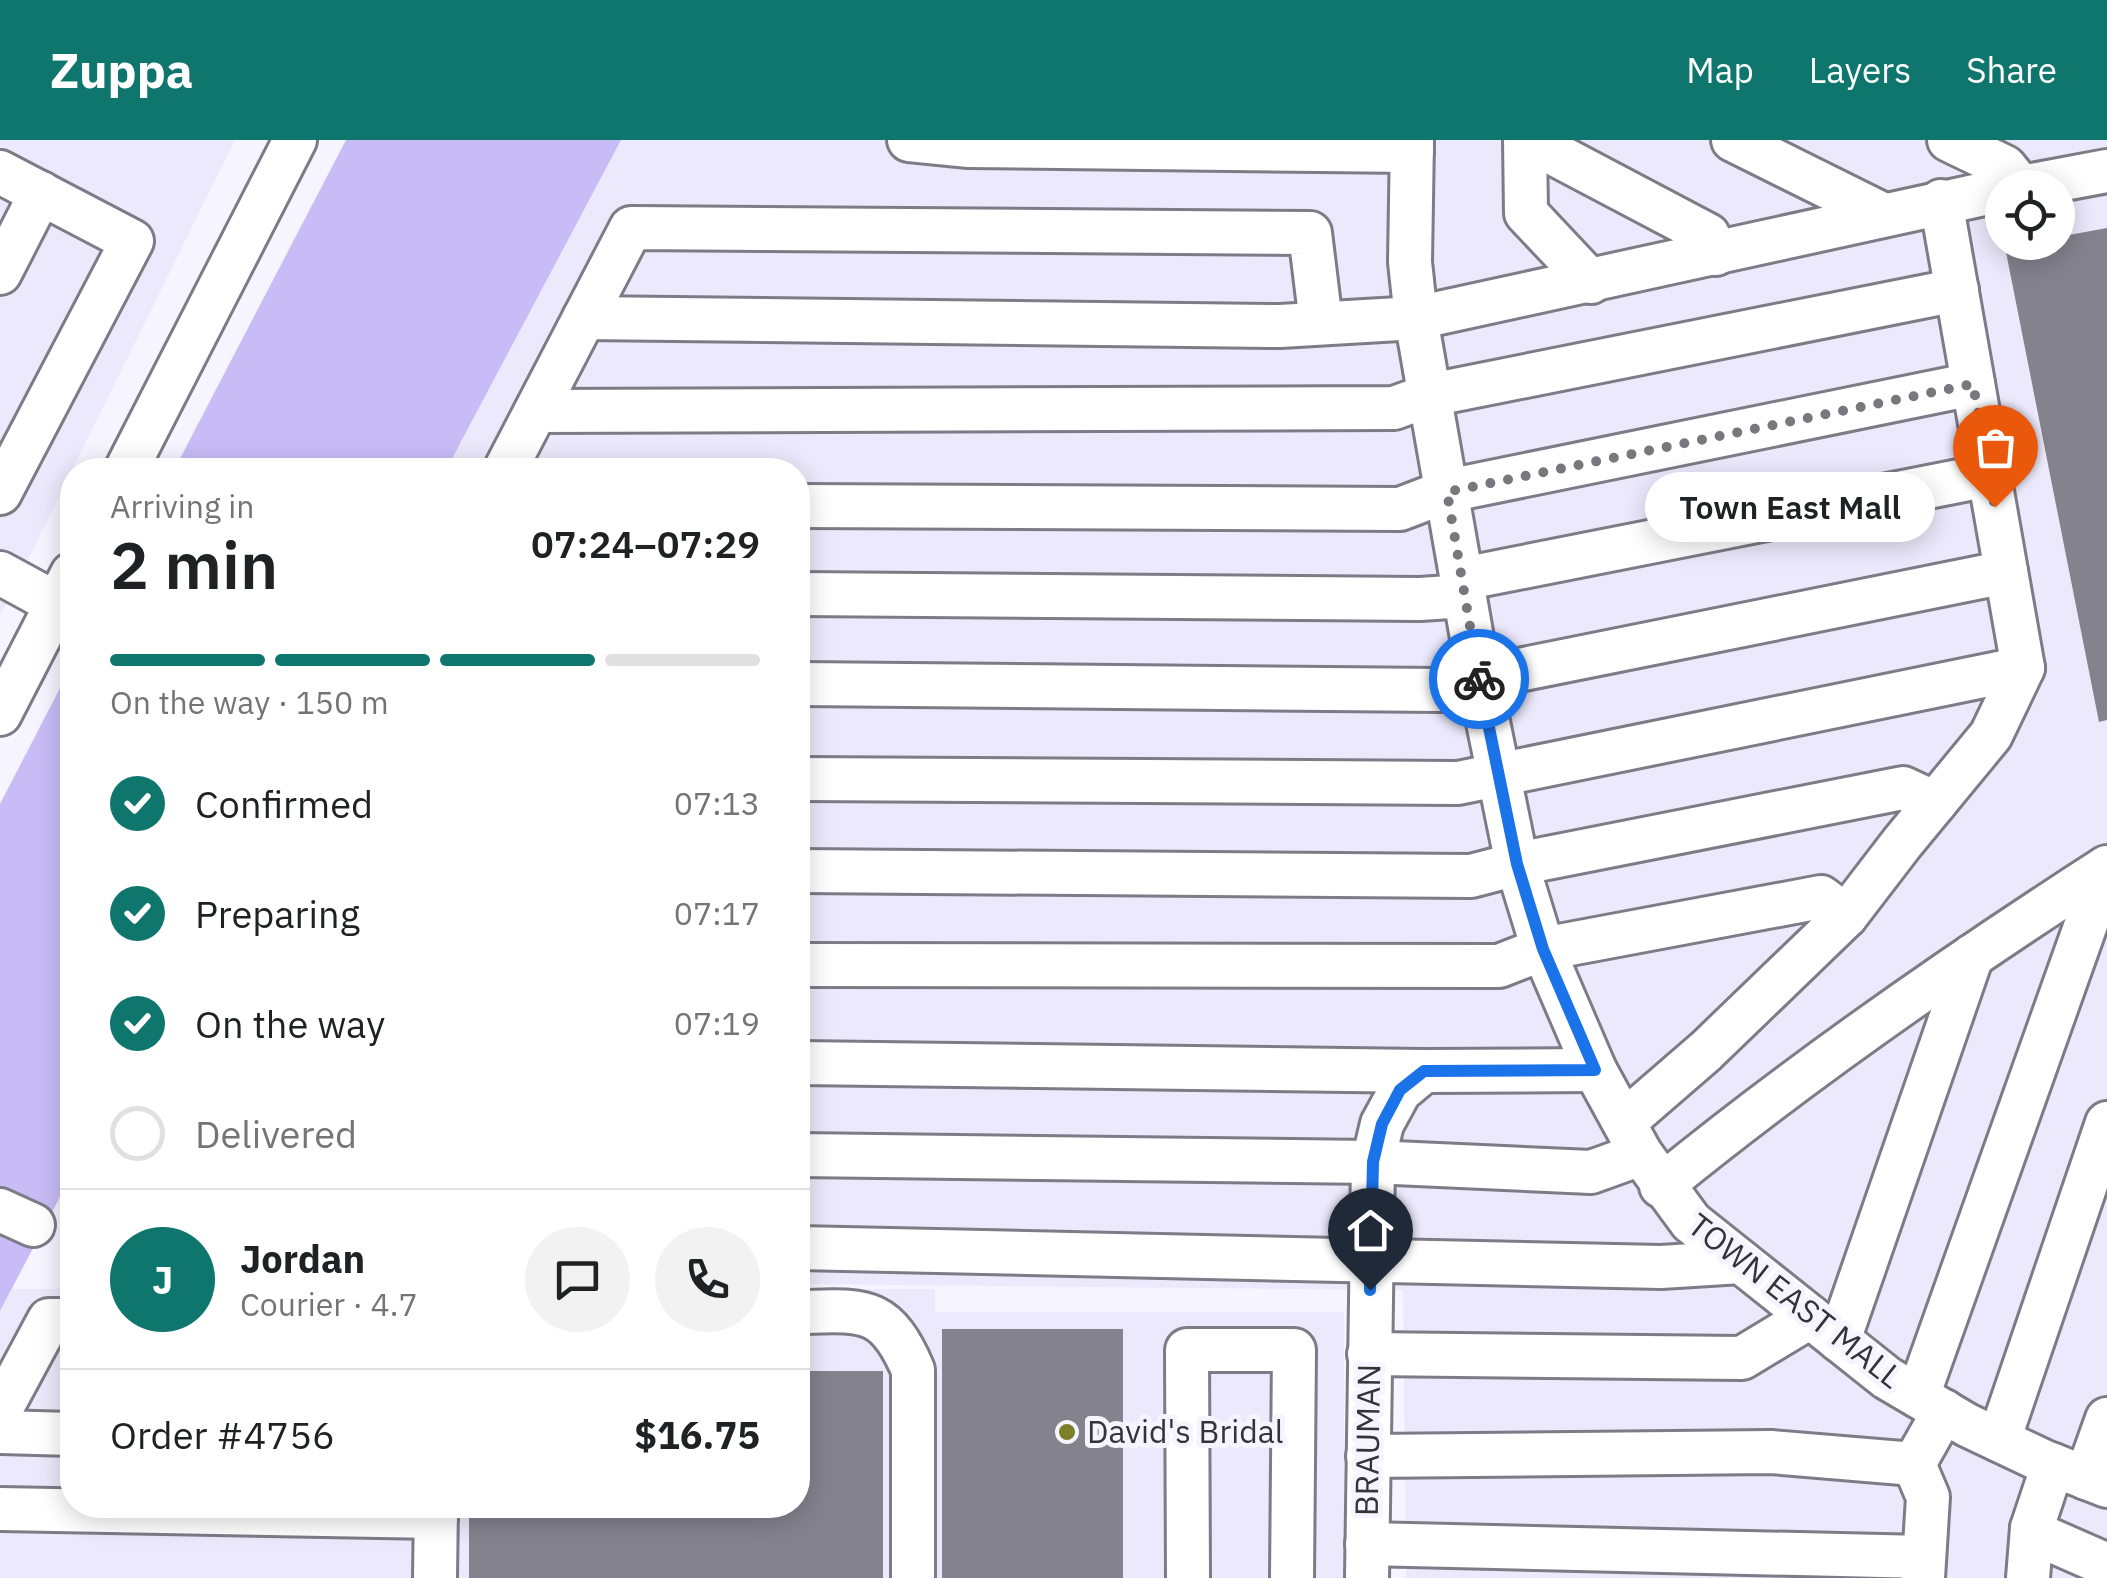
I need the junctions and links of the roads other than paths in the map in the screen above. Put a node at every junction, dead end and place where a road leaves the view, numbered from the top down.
1 (295, 140) edge
2 (910, 140) edge
3 (1527, 140) edge
4 (1732, 140) edge
5 (1949, 140) edge
6 (1412, 146) edge
7 (2006, 170) edge
8 (2107, 171) edge
9 (0, 172) edge
10 (2075, 177) edge
11 (1985, 193) edge
12 (41, 194) junction
13 (1941, 201) junction
14 (1884, 214) junction
15 (1716, 254) junction
16 (0, 273) edge
17 (1592, 282) junction
18 (1957, 290) junction
19 (584, 318) junction
20 (1416, 318) junction
21 (1322, 323) junction
22 (1973, 384) junction
23 (1430, 394) junction
24 (536, 411) junction
25 (132, 458) edge
26 (512, 458) edge
27 (1989, 475) junction
28 (1447, 492) junction
29 (0, 493) edge
30 (810, 506) edge
31 (2006, 572) junction
32 (0, 574) edge
33 (60, 588) edge
34 (1464, 588) junction
35 (810, 594) edge
36 (60, 599) edge
37 (2024, 668) junction
38 (1479, 678) junction
39 (810, 684) edge
40 (0, 714) edge
41 (1498, 774) junction
42 (810, 779) edge
43 (1935, 803) junction
44 (1517, 864) junction
45 (2107, 868) edge
46 (810, 871) edge
47 (1846, 916) junction
48 (1543, 949) junction
49 (1972, 956) junction
50 (810, 966) edge
51 (810, 1062) edge
52 (1595, 1070) junction
53 (1424, 1071) junction
54 (2107, 1123) edge
55 (1642, 1154) junction
56 (810, 1155) edge
57 (1373, 1162) junction
58 (810, 1248) edge
59 (1370, 1258) junction
60 (1742, 1262) junction
61 (810, 1312) edge
62 (60, 1320) edge
63 (1825, 1328) junction
64 (1369, 1354) junction
65 (1931, 1404) junction
66 (2107, 1419) edge
67 (26, 1427) edge
68 (1999, 1440) junction
69 (1368, 1456) junction
70 (1914, 1464) junction
71 (2082, 1476) edge
72 (0, 1509) edge
73 (60, 1509) edge
74 (436, 1518) edge
75 (2032, 1528) junction
76 (1367, 1561) edge
77 (2107, 1566) edge
78 (1923, 1568) edge
79 (436, 1578) edge
80 (913, 1578) edge
81 (1188, 1578) edge
82 (1292, 1578) edge
83 (2028, 1578) edge

1 - 25 street
2 - 6 street
3 - 15 street
3 - 17 street
4 - 14 street
5 - 7 street
6 - 20 street, TOWN EAST MALL
8 - 10 street
9 - 12 street
11 - 13 street
12 - 16 street
12 - 29 street
13 - 14 street
13 - 18 street
14 - 15 street
15 - 17 street
17 - 20 street
18 - 22 street
18 - 23 street
19 - 21 street
19 - 21 street
19 - 24 street
20 - 21 street
20 - 23 street, TOWN EAST MALL
22 - 27 street
22 - 28 street
23 - 24 street
23 - 28 street, TOWN EAST MALL
24 - 26 street
27 - 31 street
27 - 34 street
28 - 30 street
28 - 34 street, TOWN EAST MALL
31 - 37 street
31 - 38 street
32 - 33 street
34 - 35 street
34 - 38 street, TOWN EAST MALL
36 - 40 street
37 - 41 street
37 - 43 street
38 - 39 street
38 - 41 street, TOWN EAST MALL
41 - 42 street
41 - 44 street, TOWN EAST MALL
43 - 44 street
43 - 47 street
44 - 46 street
44 - 48 street, TOWN EAST MALL
45 - 49 street
45 - 65 street
47 - 48 street
47 - 55 street
48 - 50 street
48 - 52 street, TOWN EAST MALL
49 - 55 street
49 - 63 street
51 - 53 street
52 - 53 street
52 - 55 street, TOWN EAST MALL
53 - 57 street, BRAUMAN
54 - 68 street
55 - 57 street
55 - 60 street, TOWN EAST MALL
56 - 57 street
57 - 59 street, BRAUMAN
58 - 59 street
59 - 60 street
59 - 64 street, BRAUMAN
60 - 63 street, TOWN EAST MALL
61 - 80 street
62 - 67 street
63 - 64 street
63 - 65 street, TOWN EAST MALL
64 - 69 street, BRAUMAN
65 - 68 street, TOWN EAST MALL
65 - 70 street
66 - 71 street
68 - 71 street, TOWN EAST MALL
69 - 70 street
69 - 76 street, BRAUMAN
70 - 78 street
71 - 75 street
72 - 73 street
74 - 79 street
75 - 77 street
75 - 83 street
76 - 78 street
81 - 82 street

